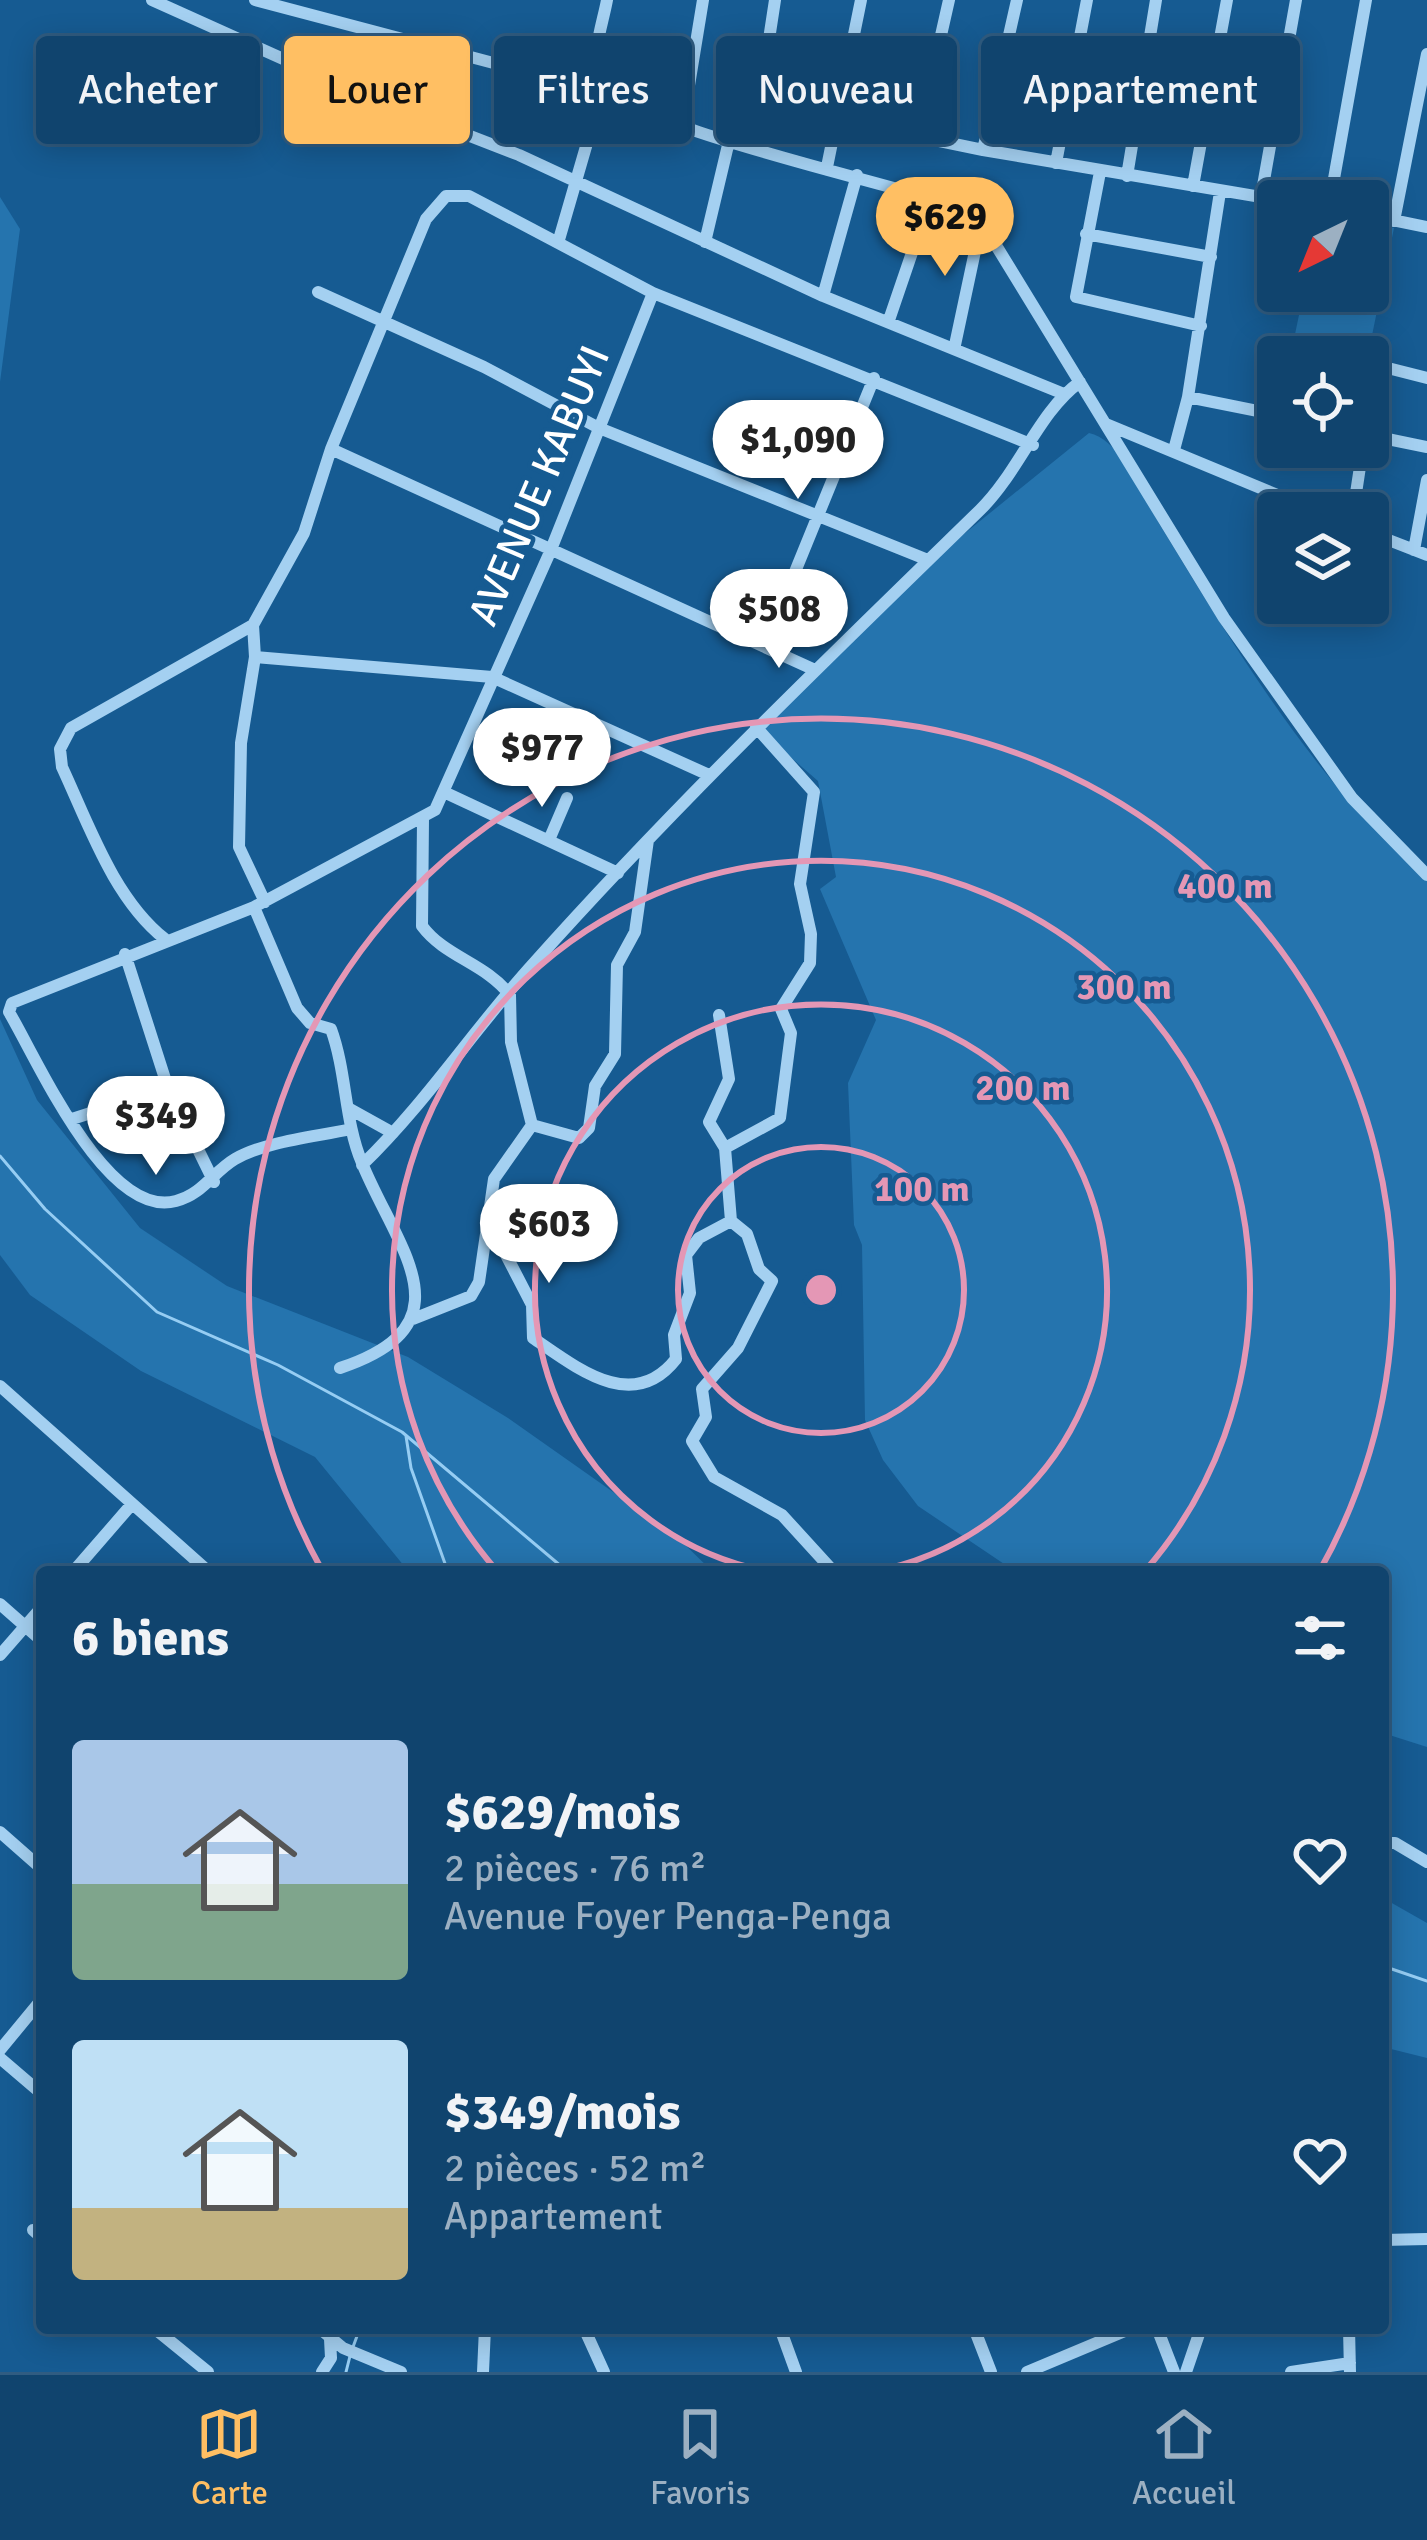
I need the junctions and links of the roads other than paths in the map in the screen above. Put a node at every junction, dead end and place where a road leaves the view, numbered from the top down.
1 (152, 0) edge
2 (255, 0) edge
3 (607, 0) edge
4 (703, 0) edge
5 (775, 0) edge
6 (861, 0) edge
7 (949, 0) edge
8 (1017, 0) edge
9 (1087, 0) edge
10 (1156, 0) edge
11 (1227, 0) edge
12 (1296, 0) edge
13 (1366, 0) edge
14 (601, 36) edge
15 (769, 36) edge
16 (854, 36) edge
17 (941, 36) edge
18 (1427, 54) edge
19 (494, 62) edge
20 (692, 67) edge
21 (589, 144) edge
22 (728, 144) edge
23 (740, 144) edge
24 (832, 144) edge
25 (950, 144) edge
26 (983, 151) junction
27 (1056, 163) junction
28 (826, 167) junction
29 (1100, 172) junction
30 (857, 175) junction
31 (1127, 176) junction
32 (1264, 180) edge
33 (1334, 180) edge
34 (578, 185) junction
35 (1193, 186) junction
36 (1220, 191) junction
37 (1257, 196) edge
38 (931, 197) junction
39 (1389, 219) edge
40 (1394, 220) junction
41 (981, 223) junction
42 (1427, 227) edge
43 (1086, 234) junction
44 (705, 242) junction
45 (557, 244) junction
46 (1211, 257) junction
47 (318, 292) dead end
48 (653, 293) junction
49 (823, 296) junction
50 (889, 320) junction
51 (385, 321) junction
52 (1201, 326) junction
53 (955, 345) junction
54 (1389, 368) edge
55 (874, 378) junction
56 (1427, 378) edge
57 (1080, 382) junction
58 (1064, 394) junction
59 (1188, 397) junction
60 (1257, 411) edge
61 (1105, 424) junction
62 (599, 428) junction
63 (1389, 439) edge
64 (1033, 445) junction
65 (1427, 447) edge
66 (331, 448) junction
67 (1174, 450) junction
68 (1427, 480) edge
69 (1272, 492) edge
70 (819, 514) junction
71 (1389, 540) edge
72 (550, 552) junction
73 (1420, 552) edge
74 (928, 560) junction
75 (253, 625) junction
76 (766, 643) junction
77 (255, 657) junction
78 (815, 670) junction
79 (492, 677) junction
80 (756, 728) junction
81 (709, 775) junction
82 (446, 793) junction
83 (567, 798) dead end
84 (423, 819) junction
85 (549, 840) junction
86 (648, 840) junction
87 (1424, 870) edge
88 (618, 874) junction
89 (260, 905) junction
90 (165, 939) junction
91 (125, 954) junction
92 (510, 994) junction
93 (719, 1015) dead end
94 (168, 1088) junction
95 (348, 1108) junction
96 (72, 1119) junction
97 (532, 1125) junction
98 (351, 1129) junction
99 (393, 1133) junction
100 (725, 1148) junction
101 (362, 1165) junction
102 (214, 1182) junction
103 (731, 1221) junction
104 (489, 1222) junction
105 (413, 1319) junction
106 (340, 1367) dead end
107 (0, 1386) edge
108 (133, 1504) junction
109 (78, 1566) edge
110 (201, 1566) edge
111 (829, 1566) edge
112 (0, 1604) edge
113 (36, 1614) edge
114 (25, 1626) junction
115 (36, 1636) edge
116 (0, 1654) edge
117 (0, 1832) edge
118 (1389, 1844) edge
119 (1427, 1862) edge
120 (36, 1864) edge
121 (36, 2007) edge
122 (0, 2054) edge
123 (36, 2088) edge
124 (1427, 2239) edge
125 (1389, 2240) edge
126 (161, 2334) edge
127 (324, 2334) edge
128 (325, 2334) edge
129 (485, 2334) edge
130 (589, 2334) edge
131 (782, 2334) edge
132 (976, 2334) edge
133 (1118, 2334) edge
134 (1159, 2334) edge
135 (1199, 2334) edge
136 (1349, 2334) edge
137 (1350, 2368) edge
138 (208, 2372) edge
139 (322, 2372) edge
140 (401, 2372) edge
141 (483, 2372) edge
142 (604, 2372) edge
143 (796, 2372) edge
144 (992, 2372) edge
145 (1027, 2372) edge
146 (1174, 2372) edge
147 (1186, 2372) edge
148 (1292, 2372) edge

1 - 34 street
2 - 19 street
3 - 14 street
4 - 20 street
5 - 15 street
6 - 16 street
7 - 17 street
8 - 26 street
9 - 27 street
10 - 31 street
11 - 35 street
12 - 32 street
13 - 33 street
18 - 40 street
21 - 34 street
22 - 44 street
23 - 28 street
24 - 28 street
25 - 26 street
26 - 27 street
27 - 29 street
28 - 30 street
29 - 31 street
29 - 43 street
30 - 38 street
30 - 49 street
31 - 35 street
34 - 44 street
34 - 45 street
35 - 36 street
36 - 37 street
36 - 46 street
38 - 41 street
38 - 50 street
39 - 40 street
40 - 42 street
41 - 53 street
41 - 57 street
43 - 46 street
43 - 52 street
44 - 49 street
45 - 48 street
45 - 51 street
46 - 52 street
47 - 51 street
48 - 55 street
48 - 62 street, AVENUE KABUYI
49 - 50 street
50 - 53 street
51 - 62 street
51 - 66 street
52 - 59 street
53 - 58 street
54 - 56 street
55 - 64 street
55 - 70 street
57 - 58 street
57 - 61 street
58 - 64 street
59 - 60 street
59 - 67 street
61 - 67 street
61 - 87 street
62 - 70 street
62 - 72 street, AVENUE KABUYI
63 - 65 street
64 - 74 street
66 - 72 street
66 - 75 street
67 - 69 street
68 - 73 street
70 - 74 street
70 - 76 street
71 - 73 street
72 - 76 street
72 - 79 street, AVENUE KABUYI
74 - 78 street
75 - 77 street
75 - 90 street
76 - 78 street
77 - 79 street
77 - 89 street
78 - 80 street
79 - 81 street
79 - 82 street, AVENUE KABUYI
80 - 81 street
80 - 100 street
81 - 86 street
82 - 84 street, AVENUE KABUYI
82 - 85 street
83 - 85 street
84 - 89 street, AVENUE KABUYI
84 - 92 street
85 - 88 street
86 - 88 street
86 - 97 street
88 - 92 street
89 - 90 street, AVENUE KABUYI
89 - 95 street
90 - 91 street, AVENUE KABUYI
91 - 94 street
91 - 96 street, AVENUE KABUYI
92 - 97 street
92 - 99 street
93 - 100 street
94 - 96 street
94 - 102 street
95 - 98 street
95 - 99 street
96 - 102 street
97 - 104 street
98 - 101 street
98 - 102 street
99 - 101 street
100 - 103 street
101 - 105 street
103 - 104 street
103 - 111 street
104 - 105 street
105 - 106 street
107 - 108 street
108 - 109 street
108 - 110 street
112 - 114 street
113 - 114 street
114 - 115 street
114 - 116 street
117 - 120 street
118 - 119 street
121 - 122 street
122 - 123 street
124 - 125 street
126 - 138 street
127 - 139 street
128 - 140 street
129 - 141 street
130 - 142 street
131 - 143 street
132 - 144 street
133 - 145 street
134 - 146 street
135 - 147 street
136 - 137 street
137 - 148 street

